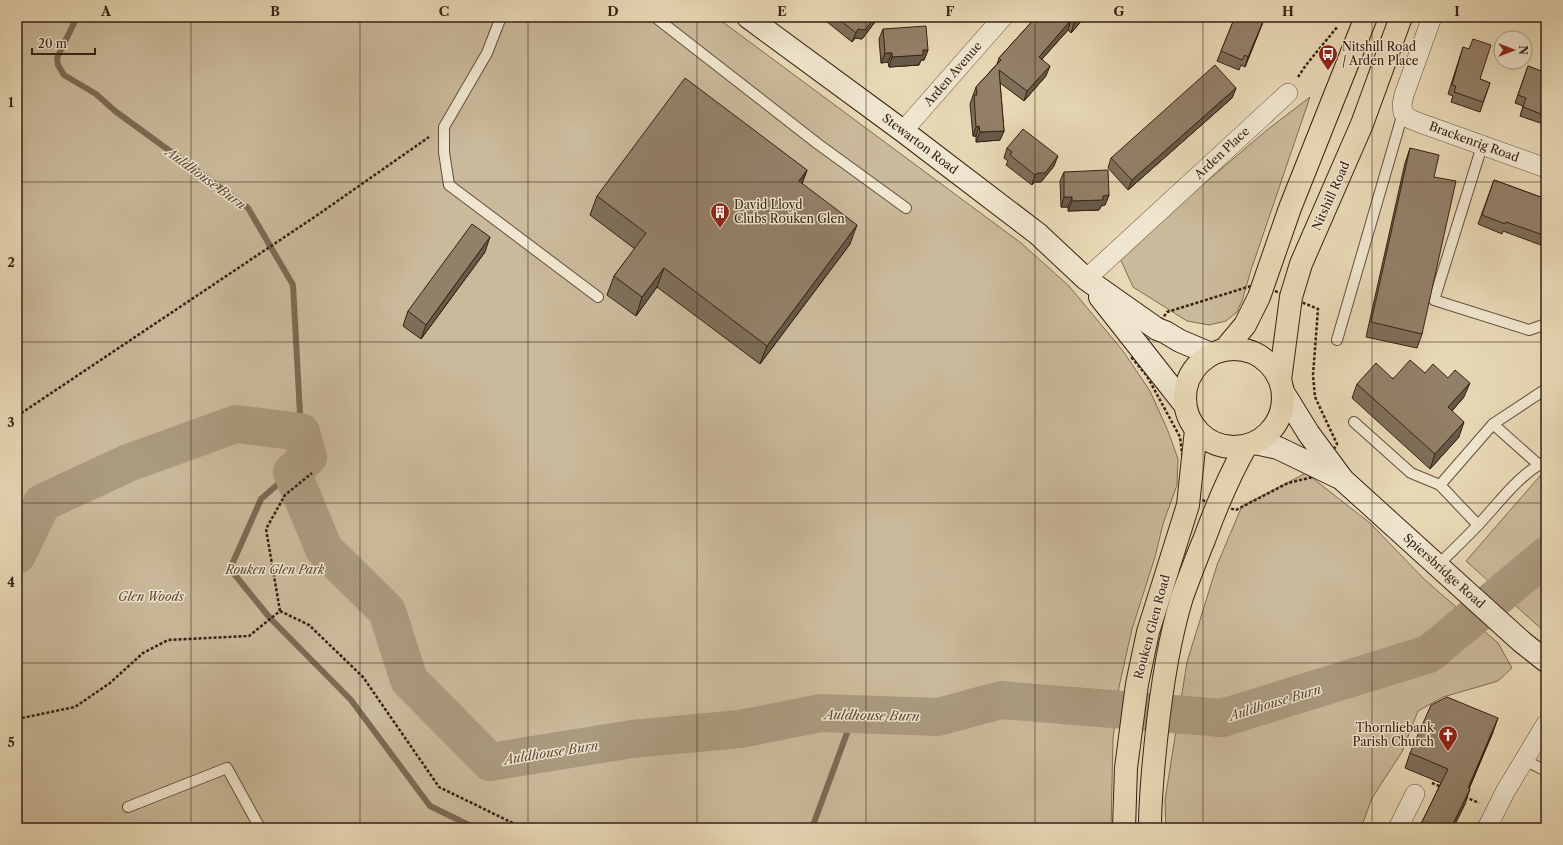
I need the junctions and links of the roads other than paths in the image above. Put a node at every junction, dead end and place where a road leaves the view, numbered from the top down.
1 (501, 17) edge
2 (655, 17) edge
3 (748, 17) edge
4 (1003, 17) edge
5 (1366, 17) edge
6 (1401, 17) edge
7 (1432, 17) edge
8 (1288, 93) road end
9 (1403, 113) junction
10 (903, 131) junction
11 (1482, 146) junction
12 (1546, 168) edge
13 (906, 208) dead end
14 (1086, 279) junction
15 (598, 297) dead end
16 (1546, 324) edge
17 (1337, 340) dead end
18 (1218, 351) junction
19 (1281, 386) junction
20 (1546, 389) edge
21 (1185, 405) junction
22 (1354, 422) dead end
23 (1493, 424) junction
24 (1196, 430) junction
25 (1250, 444) junction
26 (1324, 463) junction
27 (1542, 463) edge
28 (1440, 484) junction
29 (1478, 525) junction
30 (1445, 573) junction
31 (1546, 661) edge
32 (1546, 724) edge
33 (1524, 760) junction
34 (1546, 771) edge
35 (1414, 794) road end
36 (128, 806) dead end
37 (260, 828) edge
38 (1124, 828) edge
39 (1150, 828) edge
40 (1398, 828) edge
41 (1487, 828) edge

1 - 15 lane
2 - 13 lane
3 - 10 main road, Stewarton Road
4 - 10 street, Arden Avenue
5 - 18 main road
6 - 19 main road, Nitshill Road
7 - 9 street
8 - 14 street, Arden Place
9 - 11 street, Brackenrig Road
9 - 17 lane
10 - 14 main road, Stewarton Road
11 - 12 street, Brackenrig Road
11 - 16 lane
14 - 18 main road, Stewarton Road
14 - 21 main road, Stewarton Road
18 - 19 main road
18 - 21 main road
19 - 25 main road
19 - 26 main road, Spiersbridge Road
20 - 23 lane
21 - 24 main road
22 - 28 lane
23 - 27 lane
23 - 28 lane
24 - 25 main road
24 - 38 main road, Rouken Glen Road
25 - 26 main road, Spiersbridge Road
25 - 39 main road, Rouken Glen Road
26 - 30 main road, Spiersbridge Road
27 - 29 lane
28 - 29 lane
29 - 30 lane
30 - 31 main road, Spiersbridge Road
32 - 33 street
33 - 34 lane
33 - 41 street
35 - 40 street
36 - 37 lane

